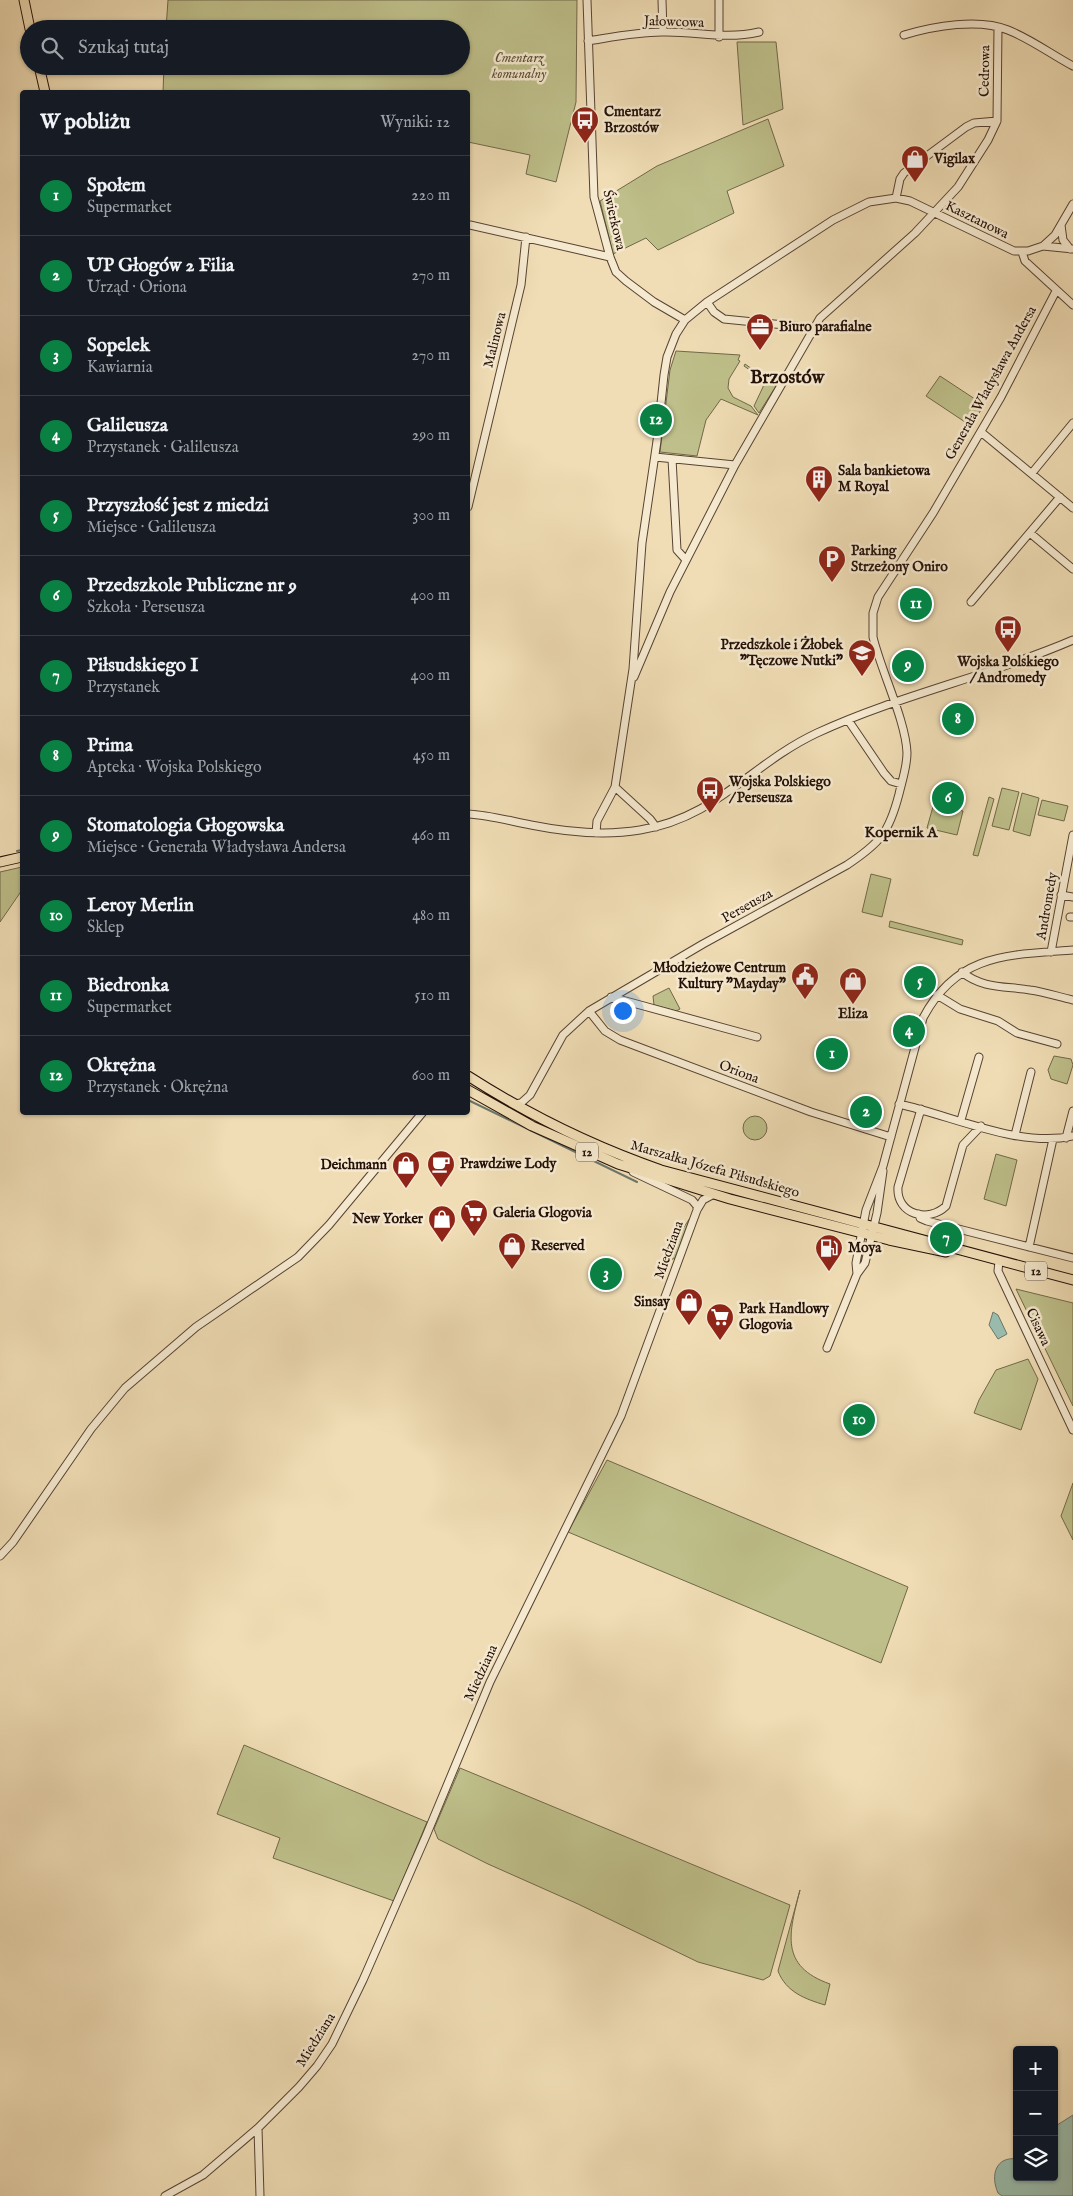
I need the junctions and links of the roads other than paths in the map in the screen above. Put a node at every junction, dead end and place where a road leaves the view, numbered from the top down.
1 (24, 0) edge
2 (587, 0) edge
3 (662, 0) edge
4 (719, 0) edge
5 (28, 20) edge
6 (998, 27) junction
7 (663, 32) junction
8 (759, 32) dead end
9 (904, 35) dead end
10 (719, 37) junction
11 (588, 41) junction
12 (1073, 66) edge
13 (41, 75) edge
14 (45, 90) edge
15 (997, 121) junction
16 (896, 198) junction
17 (1073, 204) edge
18 (933, 213) junction
19 (470, 225) dead end
20 (1061, 225) junction
21 (526, 237) junction
22 (1042, 246) junction
23 (1071, 249) edge
24 (1022, 252) junction
25 (610, 257) junction
26 (1056, 291) junction
27 (707, 302) junction
28 (1073, 305) edge
29 (685, 320) junction
30 (814, 328) junction
31 (1073, 423) edge
32 (980, 432) junction
33 (654, 457) junction
34 (672, 459) junction
35 (735, 465) junction
36 (1032, 473) junction
37 (1060, 497) junction
38 (470, 499) edge
39 (1073, 508) edge
40 (1030, 533) junction
41 (686, 560) junction
42 (1073, 569) edge
43 (971, 602) dead end
44 (1073, 640) edge
45 (630, 687) junction
46 (894, 703) junction
47 (848, 720) junction
48 (901, 784) junction
49 (615, 787) junction
50 (470, 814) edge
51 (656, 827) junction
52 (596, 833) junction
53 (1073, 835) edge
54 (20, 857) edge
55 (0, 862) edge
56 (1062, 895) junction
57 (1073, 897) edge
58 (1073, 950) edge
59 (1051, 952) junction
60 (962, 972) junction
61 (937, 995) junction
62 (612, 996) junction
63 (1073, 1000) edge
64 (589, 1011) junction
65 (757, 1037) dead end
66 (1057, 1044) dead end
67 (979, 1057) dead end
68 (1031, 1072) dead end
69 (470, 1077) edge
70 (470, 1091) edge
71 (530, 1095) junction
72 (514, 1104) junction
73 (900, 1104) junction
74 (921, 1109) junction
75 (1073, 1111) edge
76 (421, 1115) edge
77 (537, 1117) junction
78 (961, 1120) junction
79 (981, 1126) junction
80 (1014, 1135) junction
81 (891, 1137) junction
82 (1070, 1137) edge
83 (1053, 1140) junction
84 (618, 1164) junction
85 (883, 1166) junction
86 (714, 1194) junction
87 (697, 1210) junction
88 (866, 1210) junction
89 (877, 1213) junction
90 (919, 1214) junction
91 (844, 1224) junction
92 (863, 1229) junction
93 (873, 1232) junction
94 (888, 1236) junction
95 (859, 1246) junction
96 (1029, 1247) junction
97 (869, 1248) junction
98 (1073, 1258) edge
99 (999, 1261) junction
100 (857, 1274) junction
101 (1073, 1280) edge
102 (827, 1348) dead end
103 (1073, 1430) edge
104 (0, 1556) edge
105 (258, 2128) junction
106 (164, 2196) edge
107 (260, 2196) edge

1 - 5 main road
2 - 11 street, Świerkowa
3 - 7 street
4 - 10 street
6 - 9 street, Cedrowa
6 - 12 street
6 - 15 street, Cedrowa
7 - 10 street, Jałowcowa
7 - 11 street, Jałowcowa
8 - 10 street, Jałowcowa
11 - 25 street, Świerkowa
13 - 14 main road
15 - 16 street
15 - 18 street
16 - 18 street, Kasztanowa
16 - 27 street
17 - 20 street
18 - 24 street, Kasztanowa
18 - 30 street
19 - 21 street
20 - 22 street
20 - 23 street, Kasztanowa
21 - 25 street
21 - 38 street, Malinowa
22 - 23 street, Kasztanowa
22 - 24 street, Kasztanowa
24 - 26 street
25 - 29 street, Świerkowa
26 - 28 street
26 - 32 street, Generała Władysława Andersa
27 - 29 street
27 - 30 street
29 - 33 street
30 - 35 street
31 - 36 street
32 - 36 street
32 - 46 street, Generała Władysława Andersa
33 - 34 street
33 - 45 street
34 - 35 street
34 - 41 street
35 - 41 street
36 - 37 street
37 - 39 street
37 - 40 street
40 - 42 street
40 - 43 street
41 - 45 street
44 - 46 street
45 - 49 street
46 - 47 street
46 - 48 street, Perseusza
47 - 48 street
47 - 51 street
48 - 62 street, Perseusza
49 - 51 street
49 - 52 street
50 - 52 street
51 - 52 street
53 - 56 street, Andromedy
54 - 55 main road
56 - 57 street
56 - 59 street, Andromedy
58 - 59 street
59 - 60 street
60 - 61 street
60 - 63 street
61 - 66 street
61 - 73 street
62 - 64 street, Perseusza
62 - 65 street
64 - 71 street, Perseusza
64 - 81 street, Oriona
67 - 78 street
68 - 80 street
69 - 72 main road, Marszałka Józefa Piłsudskiego / 12
70 - 84 main road, Marszałka Józefa Piłsudskiego / 12
71 - 72 street
71 - 77 street
72 - 77 main road, Marszałka Józefa Piłsudskiego / 12
73 - 74 street
73 - 81 street
74 - 78 street
74 - 90 street
75 - 82 street
76 - 104 street
77 - 91 main road, Marszałka Józefa Piłsudskiego / 12
78 - 79 street
79 - 80 street
79 - 90 street
80 - 83 street
81 - 85 street
82 - 83 street
83 - 96 street
84 - 86 main road, Marszałka Józefa Piłsudskiego / 12
84 - 87 street
85 - 88 street
85 - 89 street
86 - 87 street
86 - 91 main road, Marszałka Józefa Piłsudskiego / 12
87 - 105 street, Miedziana
88 - 91 street
88 - 92 street
89 - 93 street
89 - 94 street
90 - 96 street
91 - 92 main road, Marszałka Józefa Piłsudskiego / 12
91 - 95 street
92 - 93 main road, Marszałka Józefa Piłsudskiego / 12
92 - 95 street
93 - 94 main road, Marszałka Józefa Piłsudskiego / 12
93 - 97 street
94 - 97 street
94 - 99 main road, Marszałka Józefa Piłsudskiego / 12
95 - 100 street
96 - 98 street
97 - 100 street
99 - 101 main road, Marszałka Józefa Piłsudskiego / 12
99 - 103 street, Cisawa
100 - 102 street
105 - 106 street, Miedziana
105 - 107 street

